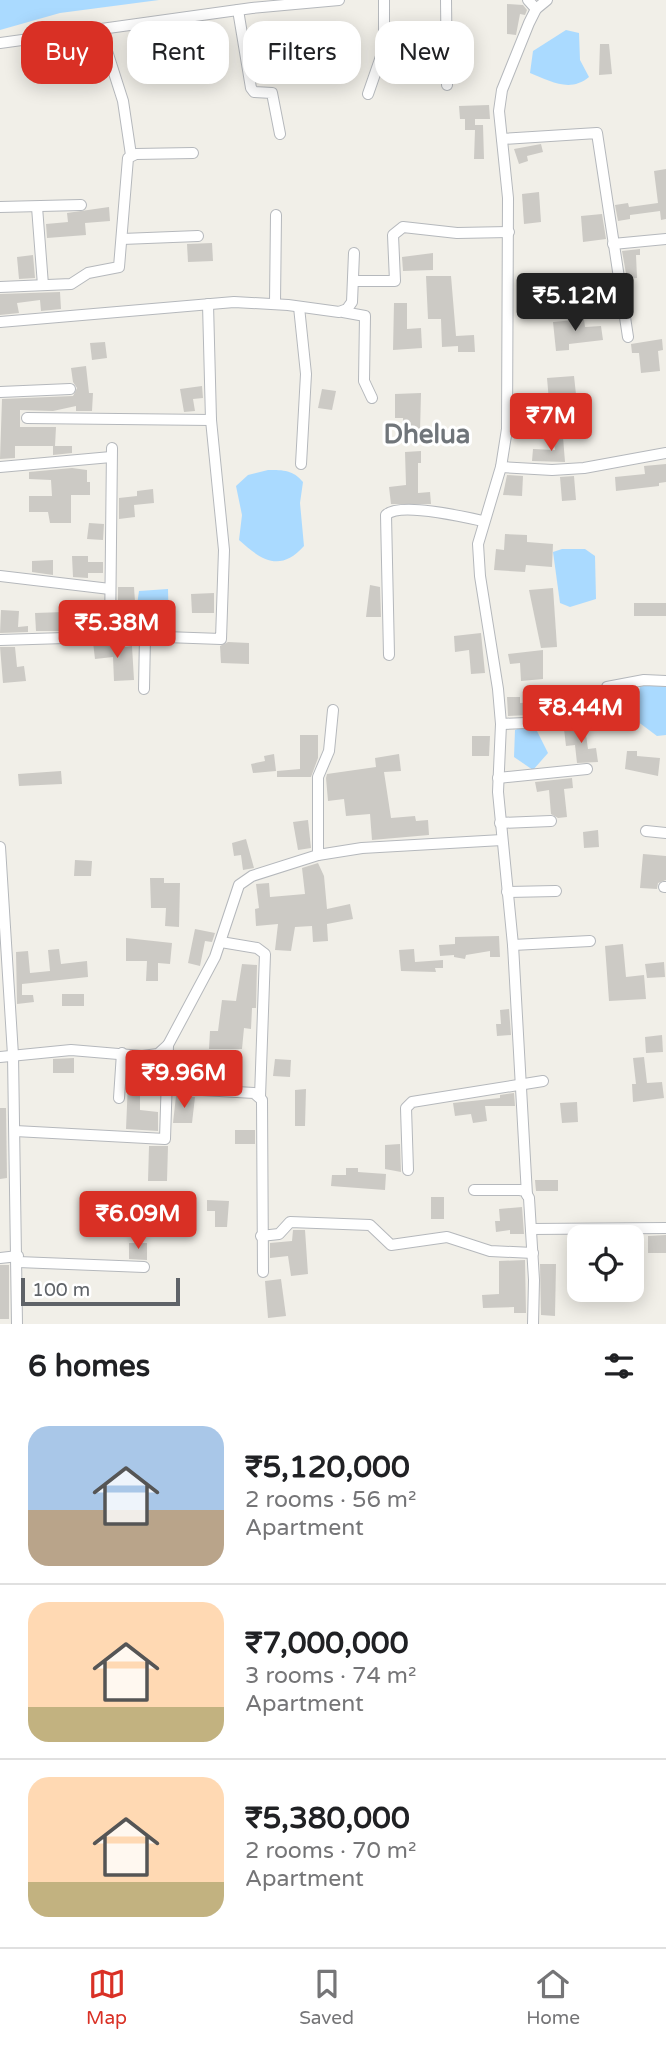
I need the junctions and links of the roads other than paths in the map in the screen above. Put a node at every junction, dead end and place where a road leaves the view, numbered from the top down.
1 (339, 0) edge
2 (384, 0) edge
3 (446, 0) edge
4 (528, 0) edge
5 (547, 0) edge
6 (536, 4) edge
7 (238, 10) junction
8 (113, 27) edge
9 (21, 40) edge
10 (0, 43) edge
11 (113, 70) edge
12 (447, 85) dead end
13 (368, 94) dead end
14 (280, 134) dead end
15 (502, 139) junction
16 (193, 153) dead end
17 (131, 155) junction
18 (81, 205) dead end
19 (0, 207) edge
20 (37, 207) junction
21 (276, 215) dead end
22 (509, 232) junction
23 (198, 236) dead end
24 (122, 239) junction
25 (666, 239) edge
26 (613, 244) junction
27 (354, 253) dead end
28 (353, 281) junction
29 (43, 285) junction
30 (0, 287) edge
31 (275, 303) junction
32 (208, 304) junction
33 (299, 307) junction
34 (339, 312) junction
35 (0, 322) edge
36 (628, 337) dead end
37 (69, 388) dead end
38 (0, 392) edge
39 (372, 398) dead end
40 (27, 418) dead end
41 (211, 420) junction
42 (666, 453) edge
43 (301, 464) dead end
44 (0, 467) edge
45 (501, 467) junction
46 (483, 521) junction
47 (0, 576) edge
48 (110, 589) junction
49 (145, 636) junction
50 (65, 638) dead end
51 (0, 640) edge
52 (389, 655) dead end
53 (666, 681) edge
54 (144, 689) dead end
55 (333, 710) dead end
56 (501, 724) junction
57 (587, 769) dead end
58 (498, 778) junction
59 (551, 821) dead end
60 (500, 823) junction
61 (646, 831) dead end
62 (666, 832) edge
63 (502, 840) junction
64 (0, 847) edge
65 (318, 855) junction
66 (1, 867) edge
67 (556, 891) dead end
68 (507, 892) junction
69 (590, 941) dead end
70 (221, 942) junction
71 (513, 945) junction
72 (168, 1045) junction
73 (122, 1053) junction
74 (13, 1055) junction
75 (0, 1057) edge
76 (543, 1082) dead end
77 (522, 1085) junction
78 (169, 1088) junction
79 (260, 1097) junction
80 (119, 1098) dead end
81 (15, 1131) junction
82 (408, 1170) dead end
83 (474, 1190) dead end
84 (527, 1195) junction
85 (666, 1228) edge
86 (531, 1229) junction
87 (261, 1236) junction
88 (533, 1253) junction
89 (0, 1258) edge
90 (18, 1259) junction
91 (144, 1267) dead end
92 (263, 1272) dead end
93 (17, 1324) edge
94 (533, 1324) edge

1 - 7 street
2 - 13 street
3 - 12 street
4 - 6 street
5 - 6 street
6 - 15 street
7 - 8 street
7 - 14 street
9 - 10 street
11 - 17 street
15 - 22 street
15 - 26 street
16 - 17 street
17 - 24 street
18 - 20 street
19 - 20 street
20 - 29 street
21 - 31 street
22 - 28 street
22 - 45 street
23 - 24 street
24 - 29 street
25 - 26 street
26 - 36 street
27 - 28 street
28 - 34 street
29 - 30 street
31 - 32 street
31 - 33 street
32 - 35 street
32 - 41 street
33 - 34 street
33 - 43 street
34 - 39 street
37 - 38 street
40 - 41 street
41 - 49 street
42 - 45 street
44 - 48 street
45 - 46 street
46 - 52 street
46 - 56 street
47 - 48 street
48 - 49 street
49 - 54 street
50 - 51 street
53 - 56 street
55 - 65 street
56 - 58 street
57 - 58 street
58 - 60 street
59 - 60 street
60 - 63 street
61 - 62 street
63 - 65 street
63 - 68 street
64 - 66 street
65 - 70 street
66 - 74 street
67 - 68 street
68 - 71 street
69 - 71 street
70 - 72 street
70 - 79 street
71 - 77 street
72 - 73 street
72 - 78 street
73 - 74 street
73 - 80 street
74 - 75 street
74 - 81 street
76 - 77 street
77 - 82 street
77 - 84 street
78 - 79 street
78 - 81 street
79 - 87 street
81 - 90 street
83 - 84 street
84 - 86 street
85 - 86 street
86 - 88 street
87 - 88 street
87 - 92 street
88 - 94 street
89 - 90 street
90 - 91 street
90 - 93 street

